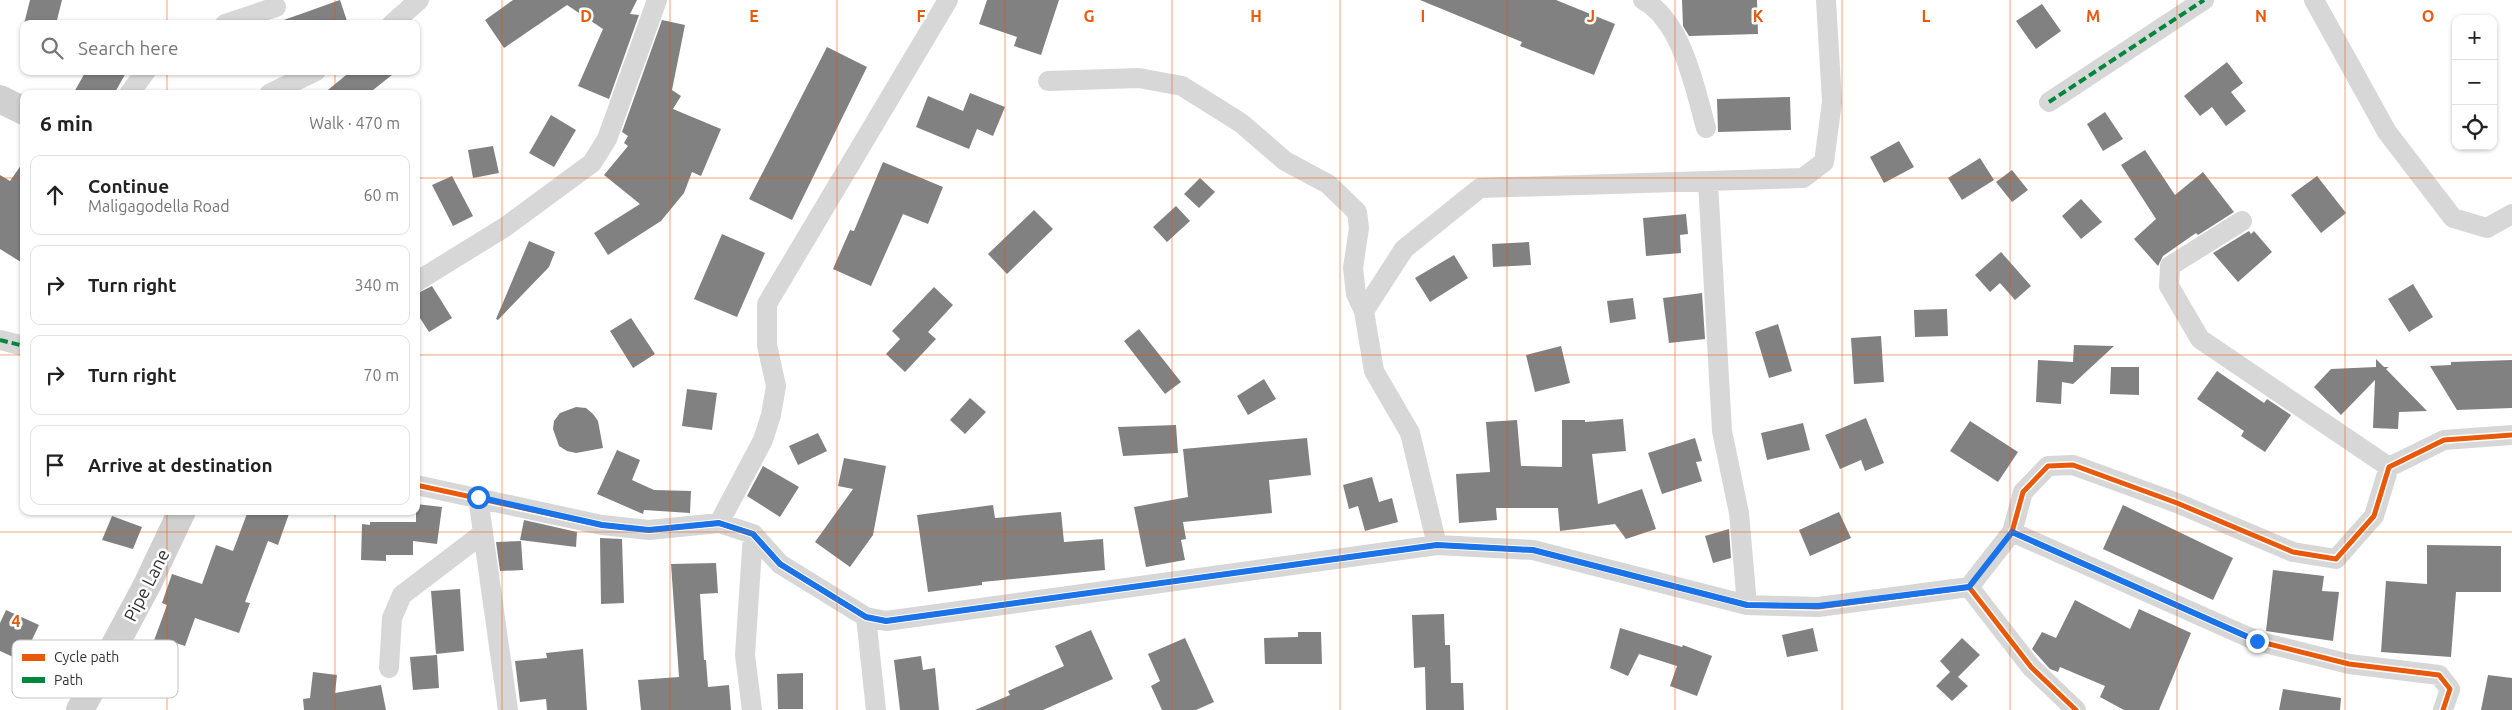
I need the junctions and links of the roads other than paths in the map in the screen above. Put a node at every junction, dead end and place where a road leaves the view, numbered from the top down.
1 (419, 0) edge
2 (657, 0) edge
3 (948, 0) edge
4 (1643, 0) edge
5 (1826, 0) edge
6 (2204, 0) edge
7 (2314, 0) edge
8 (276, 7) dead end
9 (237, 20) edge
10 (396, 20) edge
11 (143, 75) edge
12 (308, 75) edge
13 (1048, 81) dead end
14 (132, 90) edge
15 (277, 90) edge
16 (0, 98) edge
17 (2049, 102) dead end
18 (20, 110) edge
19 (1706, 128) dead end
20 (1708, 182) junction
21 (2512, 214) edge
22 (2242, 221) dead end
23 (420, 280) edge
24 (1364, 311) junction
25 (0, 340) edge
26 (20, 345) edge
27 (2512, 435) edge
28 (2389, 467) junction
29 (420, 486) edge
30 (478, 497) junction
31 (180, 515) edge
32 (719, 523) junction
33 (2012, 532) junction
34 (482, 534) junction
35 (753, 534) junction
36 (1437, 545) junction
37 (1969, 587) junction
38 (1747, 605) junction
39 (866, 617) junction
40 (118, 640) edge
41 (389, 668) dead end
42 (86, 698) edge
43 (80, 710) edge
44 (508, 710) edge
45 (752, 710) edge
46 (876, 710) edge
47 (2076, 710) edge
48 (2443, 710) edge

1 - 10 street
2 - 23 street
3 - 32 street
4 - 19 street
5 - 20 street
6 - 17 street
7 - 21 street
8 - 9 street
11 - 14 street
12 - 15 street
13 - 24 street
16 - 18 street
20 - 24 street
20 - 38 street
22 - 28 street
24 - 36 street
25 - 26 street
27 - 28 street
28 - 33 street
29 - 30 street
30 - 32 street
30 - 34 street
31 - 40 street, Pipe Lane
32 - 35 street
33 - 37 street
33 - 48 street
34 - 41 street
34 - 44 street
35 - 39 street
35 - 45 street
36 - 38 street
36 - 39 street
37 - 38 street
37 - 47 street
39 - 46 street
42 - 43 street, Pipe Lane

